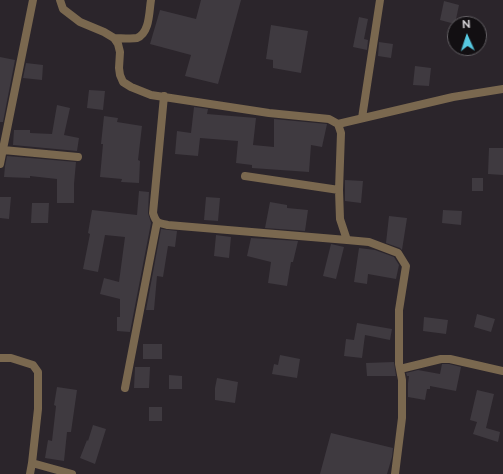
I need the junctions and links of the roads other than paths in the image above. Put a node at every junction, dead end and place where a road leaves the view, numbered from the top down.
1 (33, 0) edge
2 (60, 0) edge
3 (151, 0) edge
4 (380, 0) edge
5 (114, 38) junction
6 (503, 89) edge
7 (164, 96) junction
8 (362, 118) junction
9 (338, 124) junction
10 (3, 150) junction
11 (78, 157) dead end
12 (0, 164) edge
13 (245, 176) dead end
14 (339, 190) junction
15 (157, 222) junction
16 (347, 240) junction
17 (0, 358) edge
18 (400, 369) junction
19 (503, 371) edge
20 (125, 388) dead end
21 (32, 463) junction
22 (30, 474) edge
23 (72, 474) edge
24 (395, 474) edge

1 - 10 street
2 - 5 street
3 - 5 street
4 - 8 street
5 - 7 street
6 - 8 street
7 - 9 street
7 - 15 street
8 - 9 street
9 - 14 street
10 - 11 street
10 - 12 street
13 - 14 street
14 - 16 street
15 - 16 street
15 - 20 street
16 - 18 street
17 - 21 street
18 - 19 street
18 - 24 street
21 - 22 street
21 - 23 street

